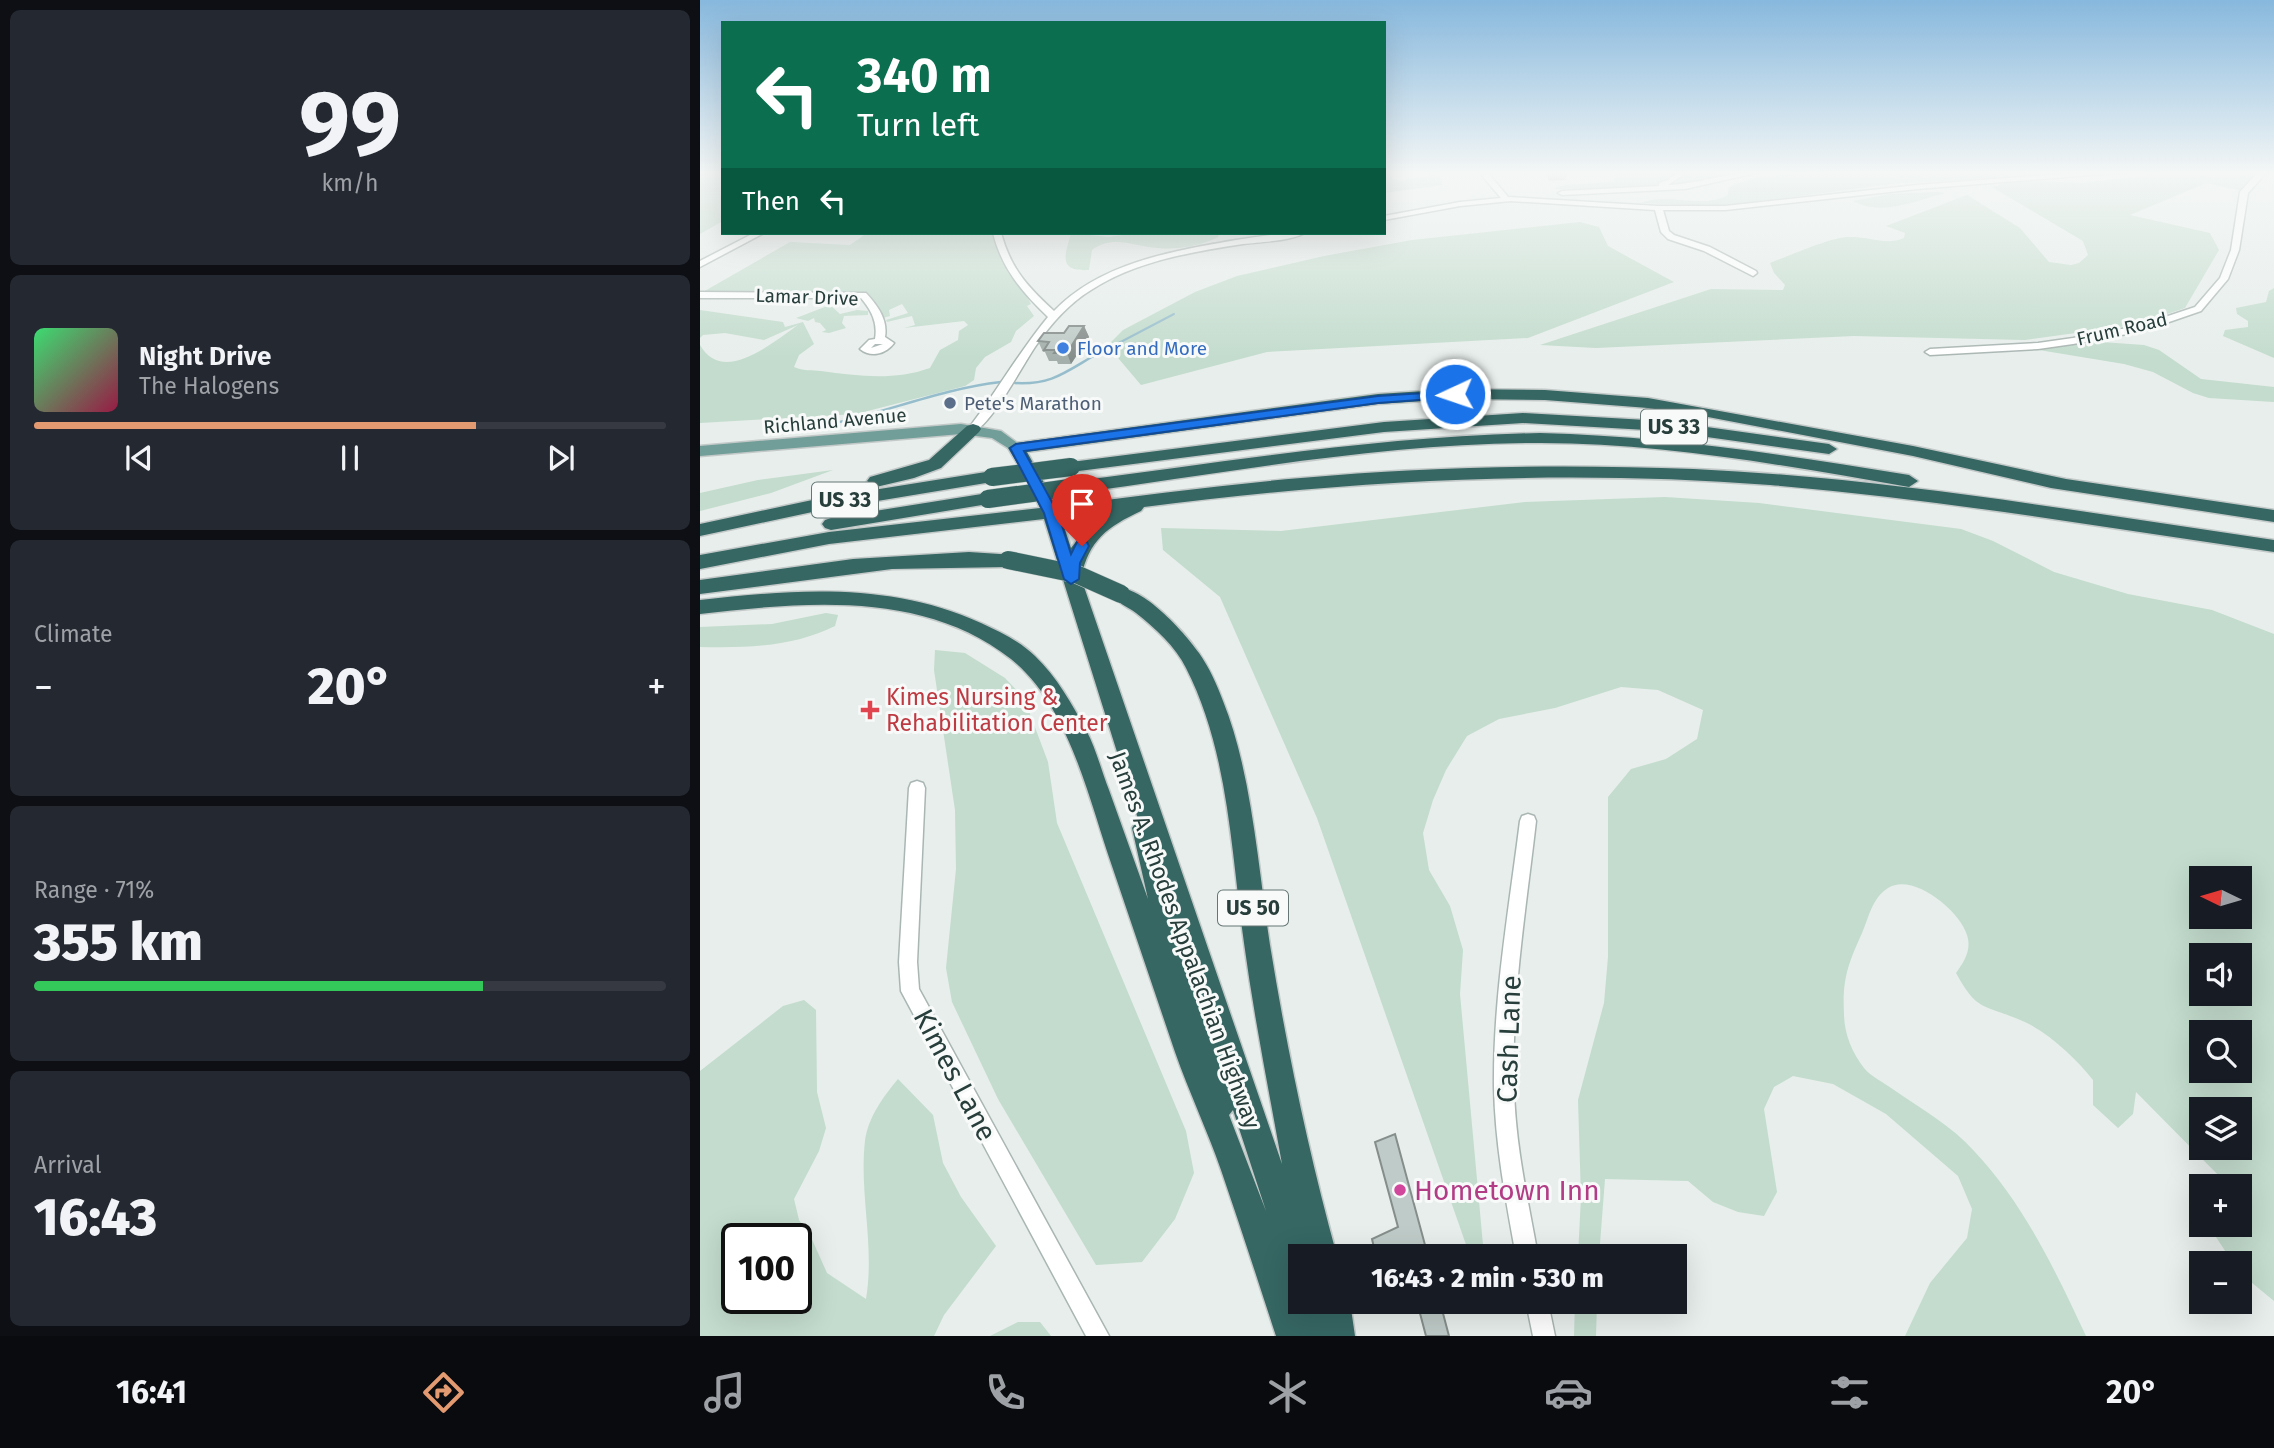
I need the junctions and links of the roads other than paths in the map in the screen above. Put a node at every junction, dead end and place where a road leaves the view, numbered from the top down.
1 (1668, 234) edge
2 (2237, 234) edge
3 (756, 235) edge
4 (997, 235) edge
5 (1290, 235) edge
6 (700, 264) edge
7 (1753, 273) dead end
8 (700, 295) edge
9 (1054, 317) junction
10 (879, 340) dead end
11 (1930, 352) dead end
12 (973, 429) junction
13 (1016, 448) junction
14 (700, 451) edge
15 (2065, 484) junction
16 (1168, 498) junction
17 (1051, 513) junction
18 (2274, 516) edge
19 (700, 520) edge
20 (700, 530) edge
21 (2274, 539) edge
22 (2274, 546) edge
23 (700, 560) edge
24 (1071, 579) junction
25 (706, 586) edge
26 (700, 607) edge
27 (1130, 761) junction
28 (917, 788) dead end
29 (1528, 821) dead end
30 (1236, 1169) junction
31 (1293, 1244) edge
32 (1318, 1244) edge
33 (1525, 1244) edge
34 (1316, 1314) edge
35 (1335, 1314) edge
36 (1539, 1314) edge
37 (1098, 1336) edge
38 (1293, 1336) edge
39 (1323, 1336) edge
40 (1338, 1336) edge
41 (1544, 1336) edge

1 - 7 street
2 - 11 street, Frum Road
3 - 6 street
4 - 9 street
5 - 9 street
8 - 10 street, Lamar Drive
9 - 12 street
12 - 13 main road
12 - 14 main road, Richland Avenue
12 - 19 highway
13 - 15 highway
13 - 17 highway
15 - 18 highway, US 33
15 - 20 highway, US 33, bridge
16 - 17 highway
16 - 22 highway
16 - 24 highway
17 - 23 highway
17 - 24 highway
21 - 23 highway, US 33, bridge
24 - 27 highway
25 - 32 highway, James A. Rhodes Appalachian Highway / US 50, bridge
26 - 30 highway, James A. Rhodes Appalachian Highway
27 - 30 highway
27 - 31 highway
28 - 37 street, Kimes Lane
29 - 33 street, Cash Lane
30 - 38 highway, James A. Rhodes Appalachian Highway
34 - 39 highway
35 - 40 highway
36 - 41 street

